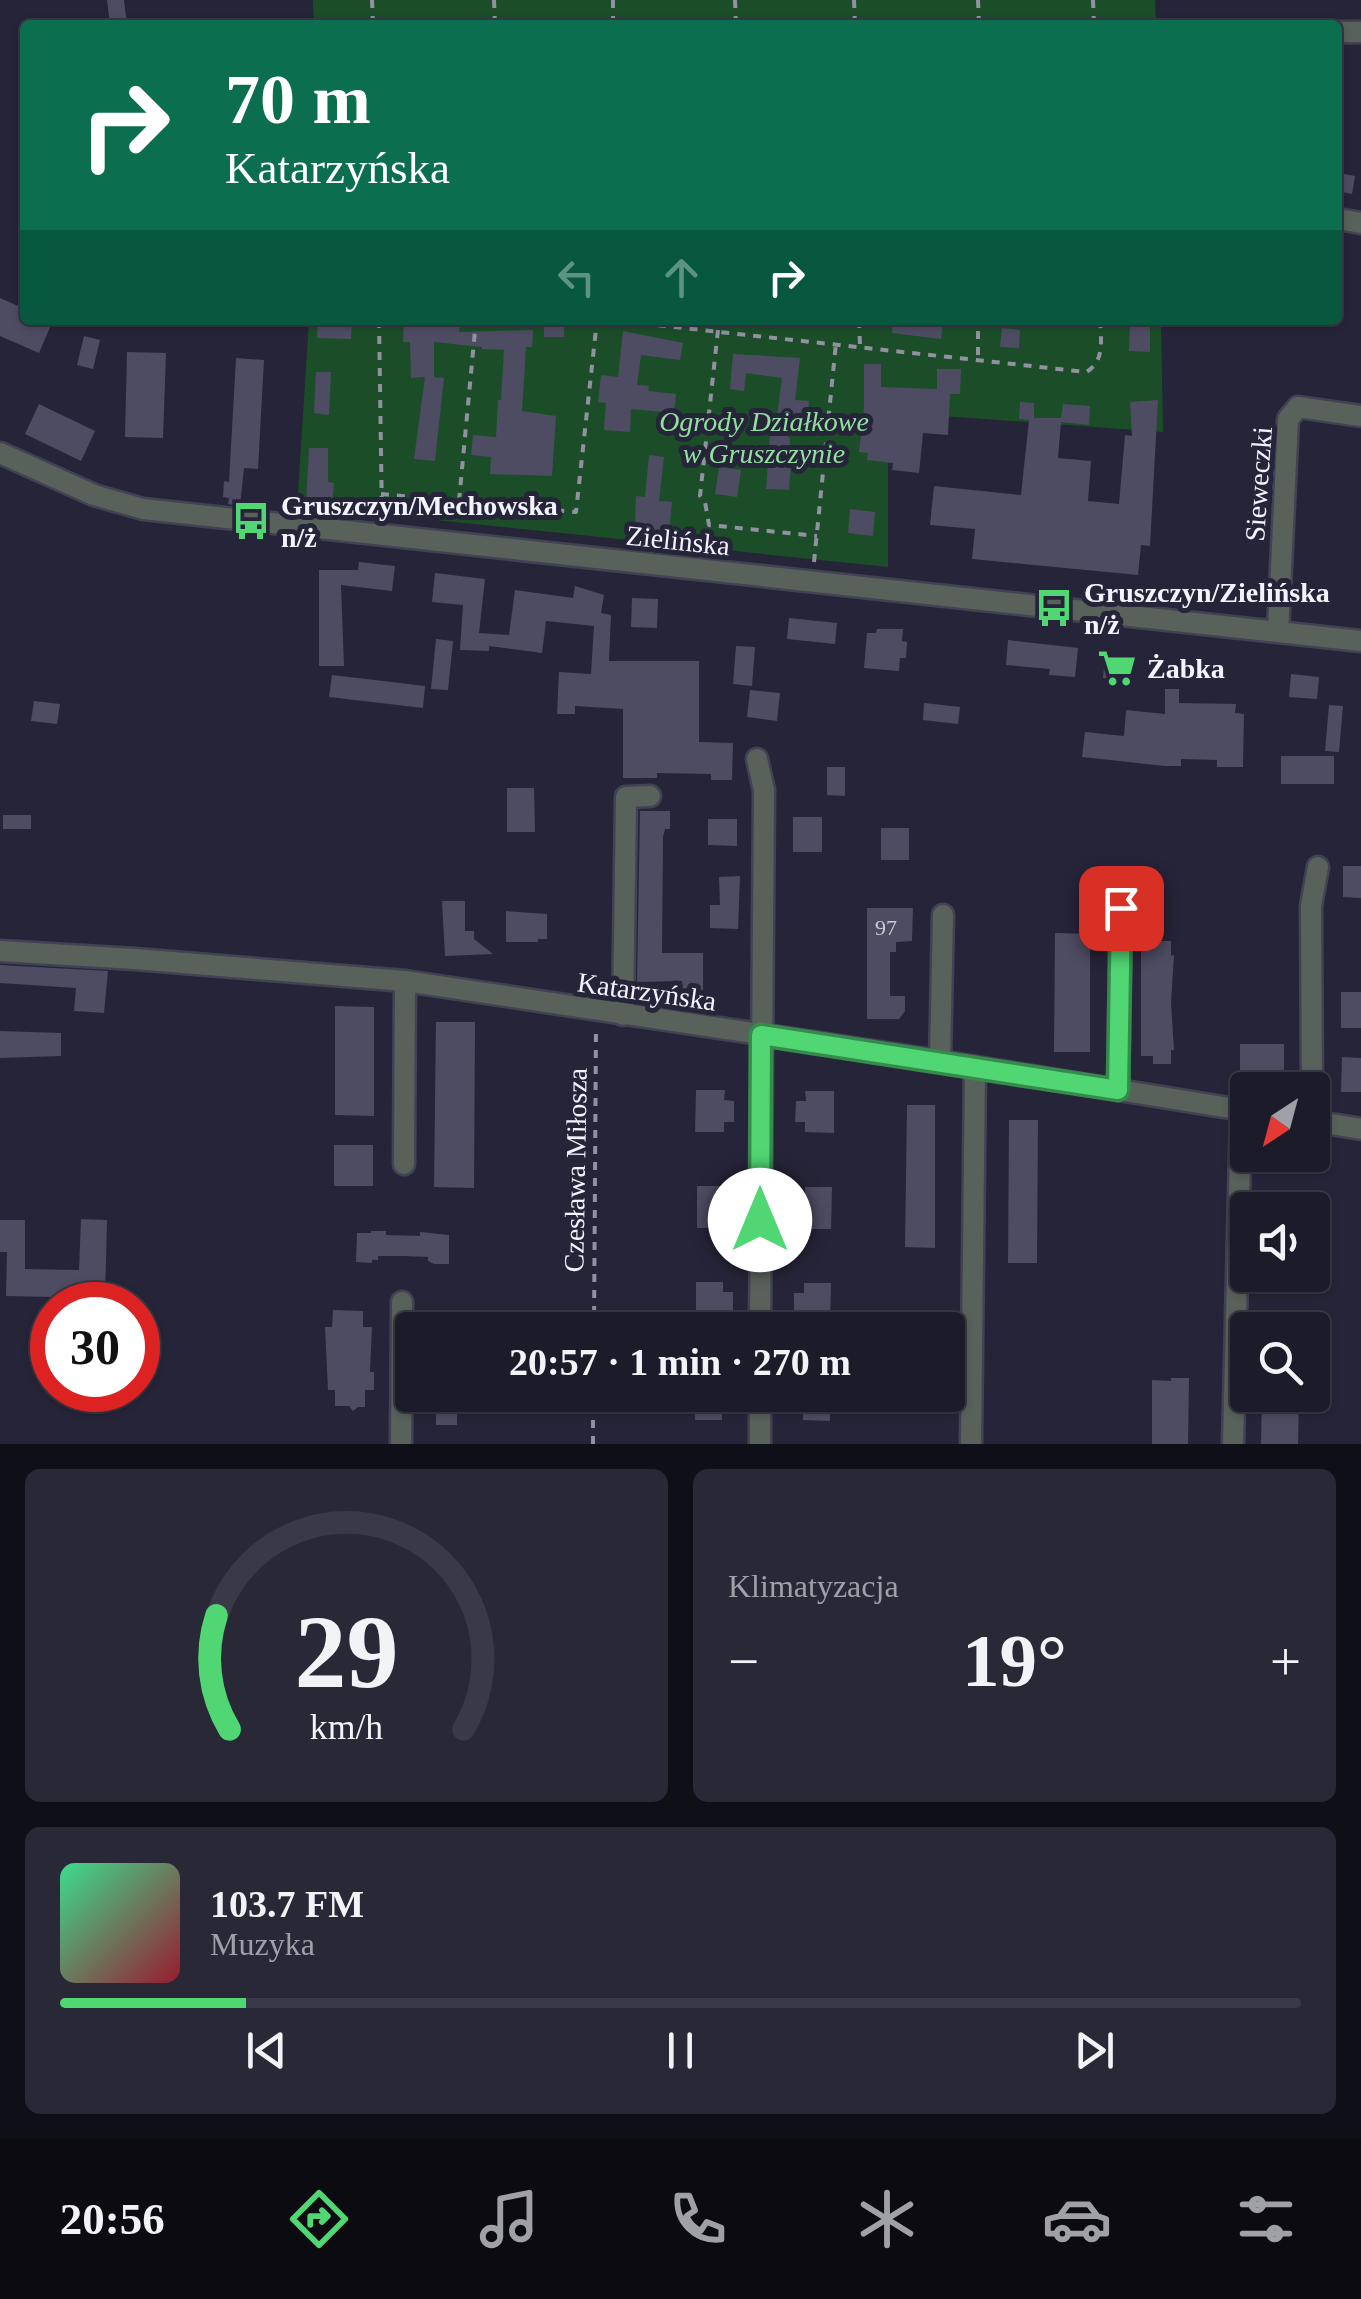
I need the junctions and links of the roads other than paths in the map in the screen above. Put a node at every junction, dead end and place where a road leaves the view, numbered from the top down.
1 (1361, 416) edge
2 (0, 453) edge
3 (1278, 632) junction
4 (1361, 641) edge
5 (757, 760) dead end
6 (650, 796) dead end
7 (1318, 867) dead end
8 (1121, 908) dead end
9 (943, 915) dead end
10 (0, 951) edge
11 (405, 982) junction
12 (623, 1015) junction
13 (761, 1035) junction
14 (940, 1061) junction
15 (976, 1067) junction
16 (1312, 1072) edge
17 (1118, 1090) junction
18 (1230, 1108) edge
19 (1330, 1124) edge
20 (1361, 1129) edge
21 (404, 1164) dead end
22 (1242, 1172) edge
23 (402, 1302) dead end
24 (760, 1312) edge
25 (760, 1412) edge
26 (401, 1444) edge
27 (760, 1444) edge
28 (971, 1444) edge
29 (1233, 1444) edge

1 - 3 street, Sieweczki
2 - 3 street, Zielińska
3 - 4 street, Zielińska
5 - 13 street
6 - 12 street
7 - 16 street
8 - 17 street
9 - 14 street
10 - 11 street, Katarzyńska
11 - 12 street, Katarzyńska
11 - 21 street
12 - 13 street, Katarzyńska
13 - 14 street, Katarzyńska
13 - 24 street
14 - 15 street, Katarzyńska
15 - 17 street, Katarzyńska
15 - 28 street
17 - 18 street, Katarzyńska
19 - 20 street
22 - 29 street
23 - 26 street
25 - 27 street

